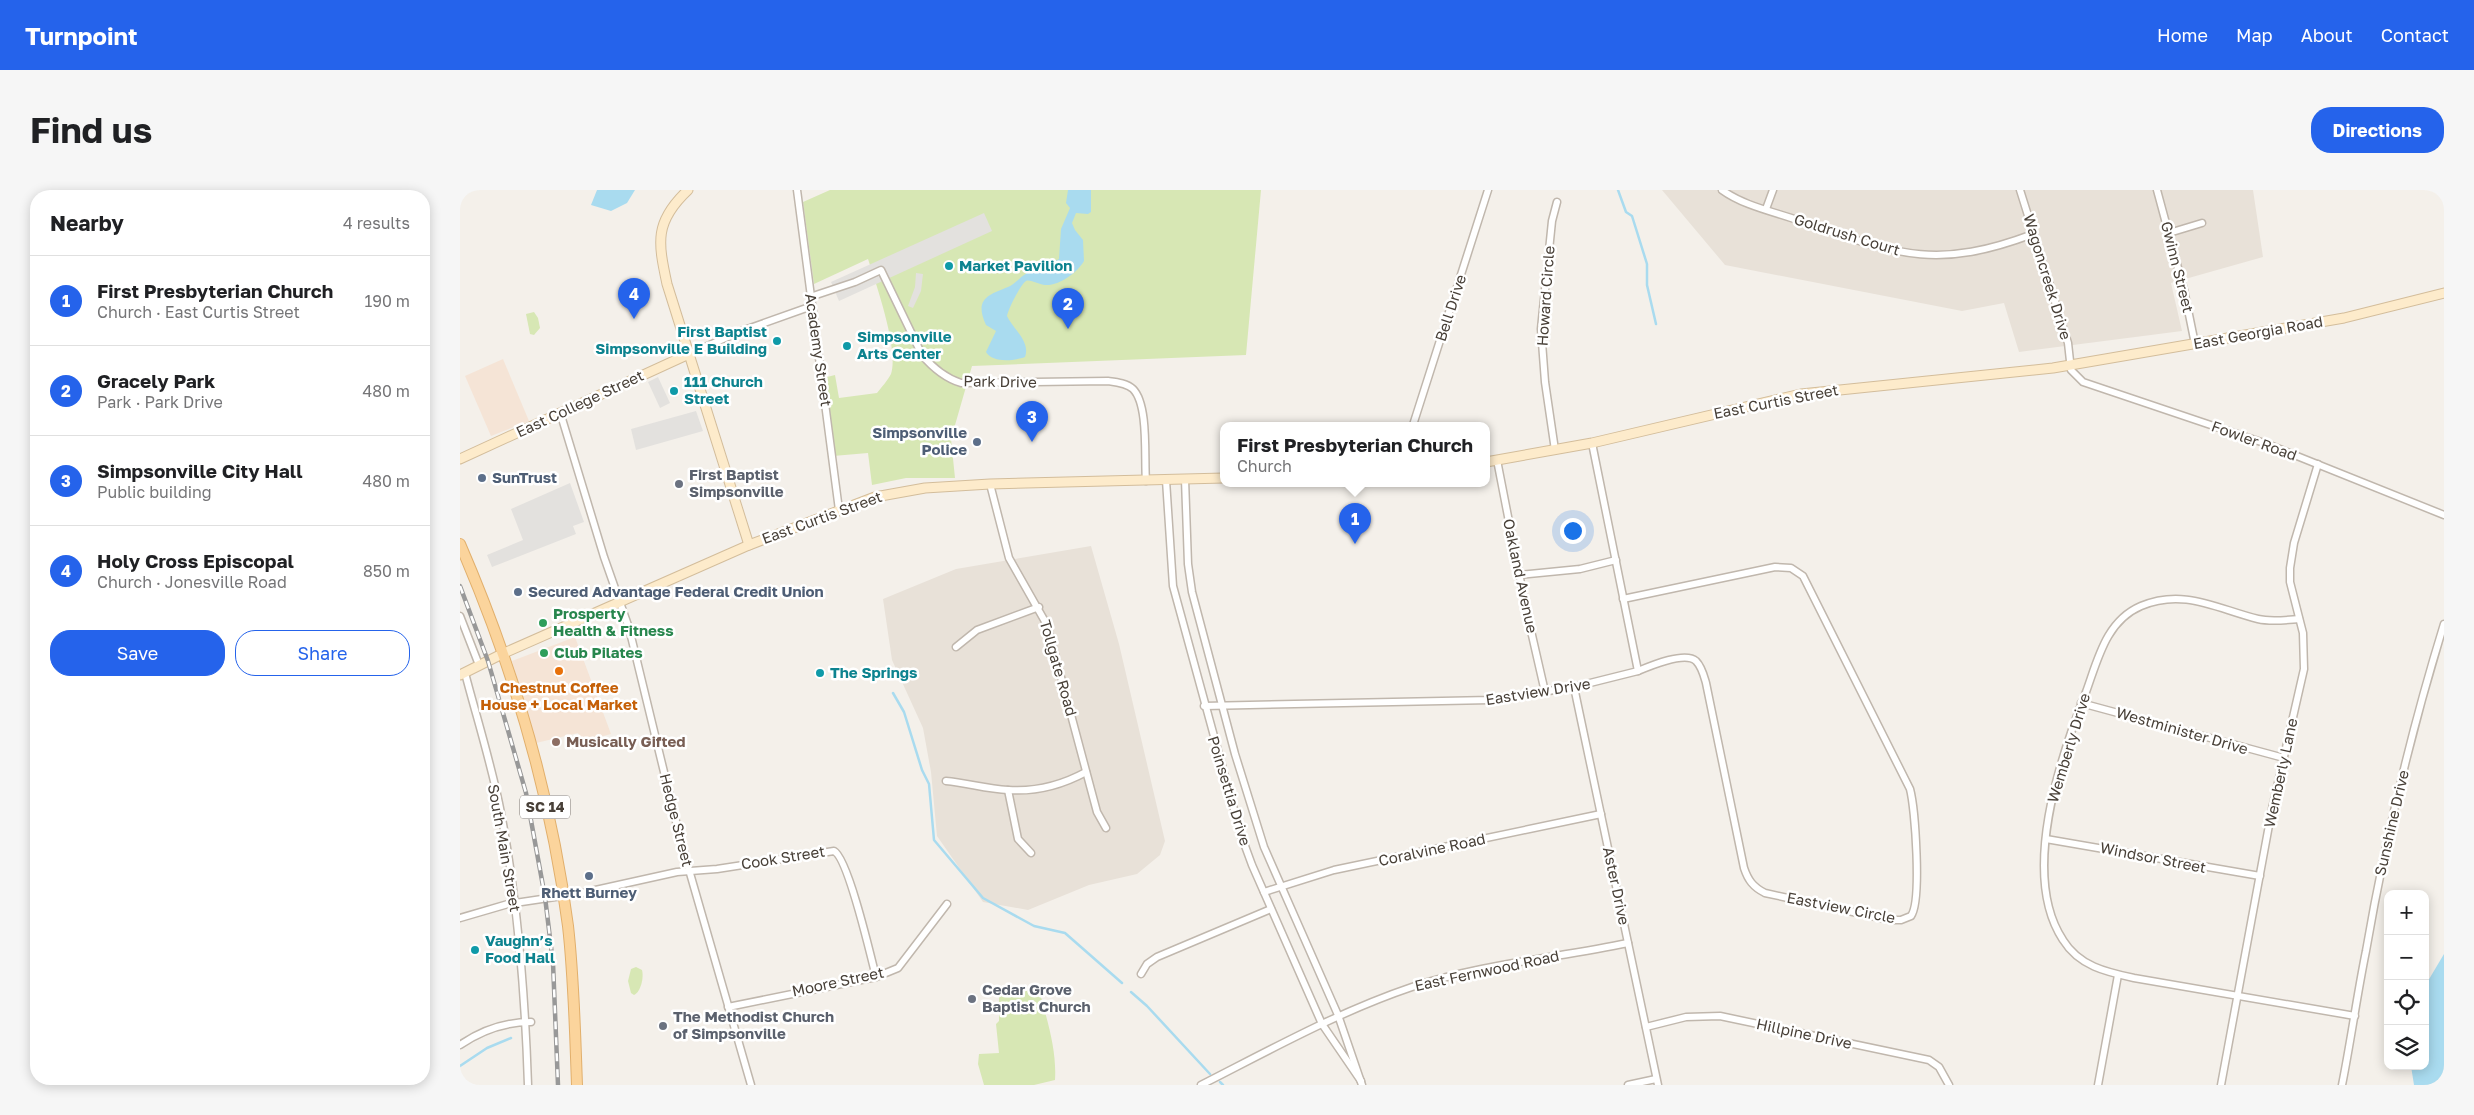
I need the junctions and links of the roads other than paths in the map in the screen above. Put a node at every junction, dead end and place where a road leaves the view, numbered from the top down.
1 (688, 190) edge
2 (797, 190) edge
3 (1488, 190) edge
4 (1722, 190) edge
5 (1773, 190) edge
6 (2020, 190) edge
7 (2157, 190) edge
8 (1557, 202) dead end
9 (1766, 209) junction
10 (2202, 223) dead end
11 (2169, 233) junction
12 (2034, 234) junction
13 (2444, 293) edge
14 (810, 297) junction
15 (812, 306) junction
16 (2195, 344) junction
17 (689, 354) junction
18 (2070, 365) junction
19 (560, 412) junction
20 (1414, 422) edge
21 (1592, 443) junction
22 (1556, 450) junction
23 (460, 459) edge
24 (1497, 460) junction
25 (1490, 461) edge
26 (2318, 464) junction
27 (1220, 478) edge
28 (1185, 479) junction
29 (1166, 480) junction
30 (1146, 481) junction
31 (990, 484) junction
32 (839, 510) junction
33 (2444, 515) edge
34 (460, 544) edge
35 (748, 545) junction
36 (1616, 560) junction
37 (1519, 575) junction
38 (1623, 599) junction
39 (621, 602) junction
40 (1039, 607) junction
41 (460, 616) edge
42 (2299, 619) junction
43 (2444, 624) edge
44 (956, 647) dead end
45 (502, 654) junction
46 (479, 665) junction
47 (1638, 670) junction
48 (462, 674) edge
49 (1574, 687) junction
50 (1545, 692) junction
51 (2081, 704) junction
52 (1204, 706) junction
53 (1222, 706) junction
54 (2284, 758) junction
55 (1086, 772) junction
56 (946, 781) dead end
57 (1008, 790) junction
58 (1601, 814) junction
59 (1106, 828) dead end
60 (2046, 839) junction
61 (1031, 853) dead end
62 (689, 872) junction
63 (2260, 876) junction
64 (1281, 886) junction
65 (1264, 892) junction
66 (563, 895) junction
67 (514, 903) junction
68 (947, 904) dead end
69 (1271, 909) junction
70 (460, 918) edge
71 (1628, 943) junction
72 (1141, 974) dead end
73 (2118, 975) junction
74 (876, 977) junction
75 (2238, 996) junction
76 (728, 1007) junction
77 (1338, 1015) junction
78 (2355, 1016) junction
79 (529, 1022) junction
80 (1322, 1024) junction
81 (1646, 1027) junction
82 (460, 1045) edge
83 (1657, 1082) edge
84 (1362, 1083) edge
85 (528, 1085) edge
86 (577, 1085) edge
87 (751, 1085) edge
88 (1202, 1085) edge
89 (1628, 1085) edge
90 (1949, 1085) edge
91 (2098, 1085) edge
92 (2221, 1085) edge
93 (2342, 1085) edge

1 - 17 main road
2 - 14 street, Academy Street
3 - 20 street, Bell Drive
4 - 9 street, Goldrush Court
5 - 9 street
6 - 12 street, Wagoncreek Drive
7 - 11 street, Gwinn Street
8 - 22 street, Howard Circle
9 - 12 street, Goldrush Court
10 - 11 street
11 - 16 street, Gwinn Street
12 - 18 street, Wagoncreek Drive
13 - 16 main road, East Georgia Road
14 - 15 street, Academy Street
14 - 30 street, Park Drive
15 - 17 street, East College Street
15 - 32 street, Academy Street
16 - 18 main road, East Georgia Road
17 - 19 main road, East College Street
17 - 35 main road
18 - 21 main road, East Curtis Street
18 - 26 street, Fowler Road
19 - 23 main road, East College Street
19 - 39 street, Hedge Street
21 - 22 main road, East Curtis Street
21 - 36 street
22 - 24 main road, East Curtis Street
24 - 25 main road, East Curtis Street
24 - 37 street, Oakland Avenue
26 - 33 street, Fowler Road
26 - 42 street, Wemberly Lane
27 - 28 main road, East Curtis Street
28 - 29 main road, East Curtis Street
28 - 53 street, Poinsettia Drive
29 - 30 main road, East Curtis Street
29 - 52 street, Poinsettia Drive
30 - 31 main road, East Curtis Street
31 - 32 main road, East Curtis Street
31 - 40 street, Tollgate Road
32 - 35 main road, East Curtis Street
34 - 45 main road, SC 14
35 - 39 main road, East Curtis Street
36 - 37 street
36 - 38 street
37 - 50 street, Oakland Avenue
38 - 47 street
38 - 47 street, Eastview Circle
39 - 45 main road, East Curtis Street
39 - 62 street, Hedge Street
40 - 44 street
40 - 55 street, Tollgate Road
41 - 46 street
42 - 51 street, Wemberly Drive
42 - 54 street, Wemberly Lane
43 - 78 street, Sunshine Drive
45 - 46 main road, East Curtis Street
45 - 66 main road, SC 14
46 - 48 main road, East Curtis Street
47 - 49 street, Eastview Drive
48 - 67 street, South Main Street
49 - 50 street, Eastview Drive
49 - 58 street, Aster Drive
50 - 53 street, Eastview Drive
51 - 54 street, Westminister Drive
51 - 60 street, Wemberly Drive
52 - 53 street, Eastview Drive
52 - 65 street, Poinsettia Drive
53 - 64 street, Poinsettia Drive
54 - 63 street, Wemberly Lane
55 - 57 street
55 - 59 street, Tollgate Road
56 - 57 street
57 - 61 street
58 - 64 street, Coralvine Road
58 - 71 street, Aster Drive
60 - 63 street, Windsor Street
60 - 73 street, Wemberly Drive
62 - 66 street
62 - 74 street, Cook Street
62 - 76 street, Hedge Street
63 - 75 street, Wemberly Lane
64 - 65 street, Coralvine Road
64 - 77 street, Poinsettia Drive
65 - 69 street, Poinsettia Drive
66 - 67 street
66 - 86 main road, SC 14
67 - 70 street
67 - 79 street, South Main Street
68 - 74 street, Moore Street
69 - 72 street
69 - 80 street, Poinsettia Drive
71 - 77 street, East Fernwood Road
71 - 81 street, Aster Drive
73 - 75 street, Wemberly Drive
73 - 91 street
74 - 76 street, Moore Street
75 - 78 street, Wemberly Drive
75 - 92 street, Wemberly Lane
76 - 87 street, Hedge Street
77 - 80 street, East Fernwood Road
77 - 84 street, Poinsettia Drive
78 - 93 street, Sunshine Drive
79 - 82 street
79 - 85 street, South Main Street
80 - 84 street, Poinsettia Drive
80 - 88 street, East Fernwood Road
81 - 83 street, Aster Drive
81 - 90 street, Hillpine Drive
83 - 89 street

